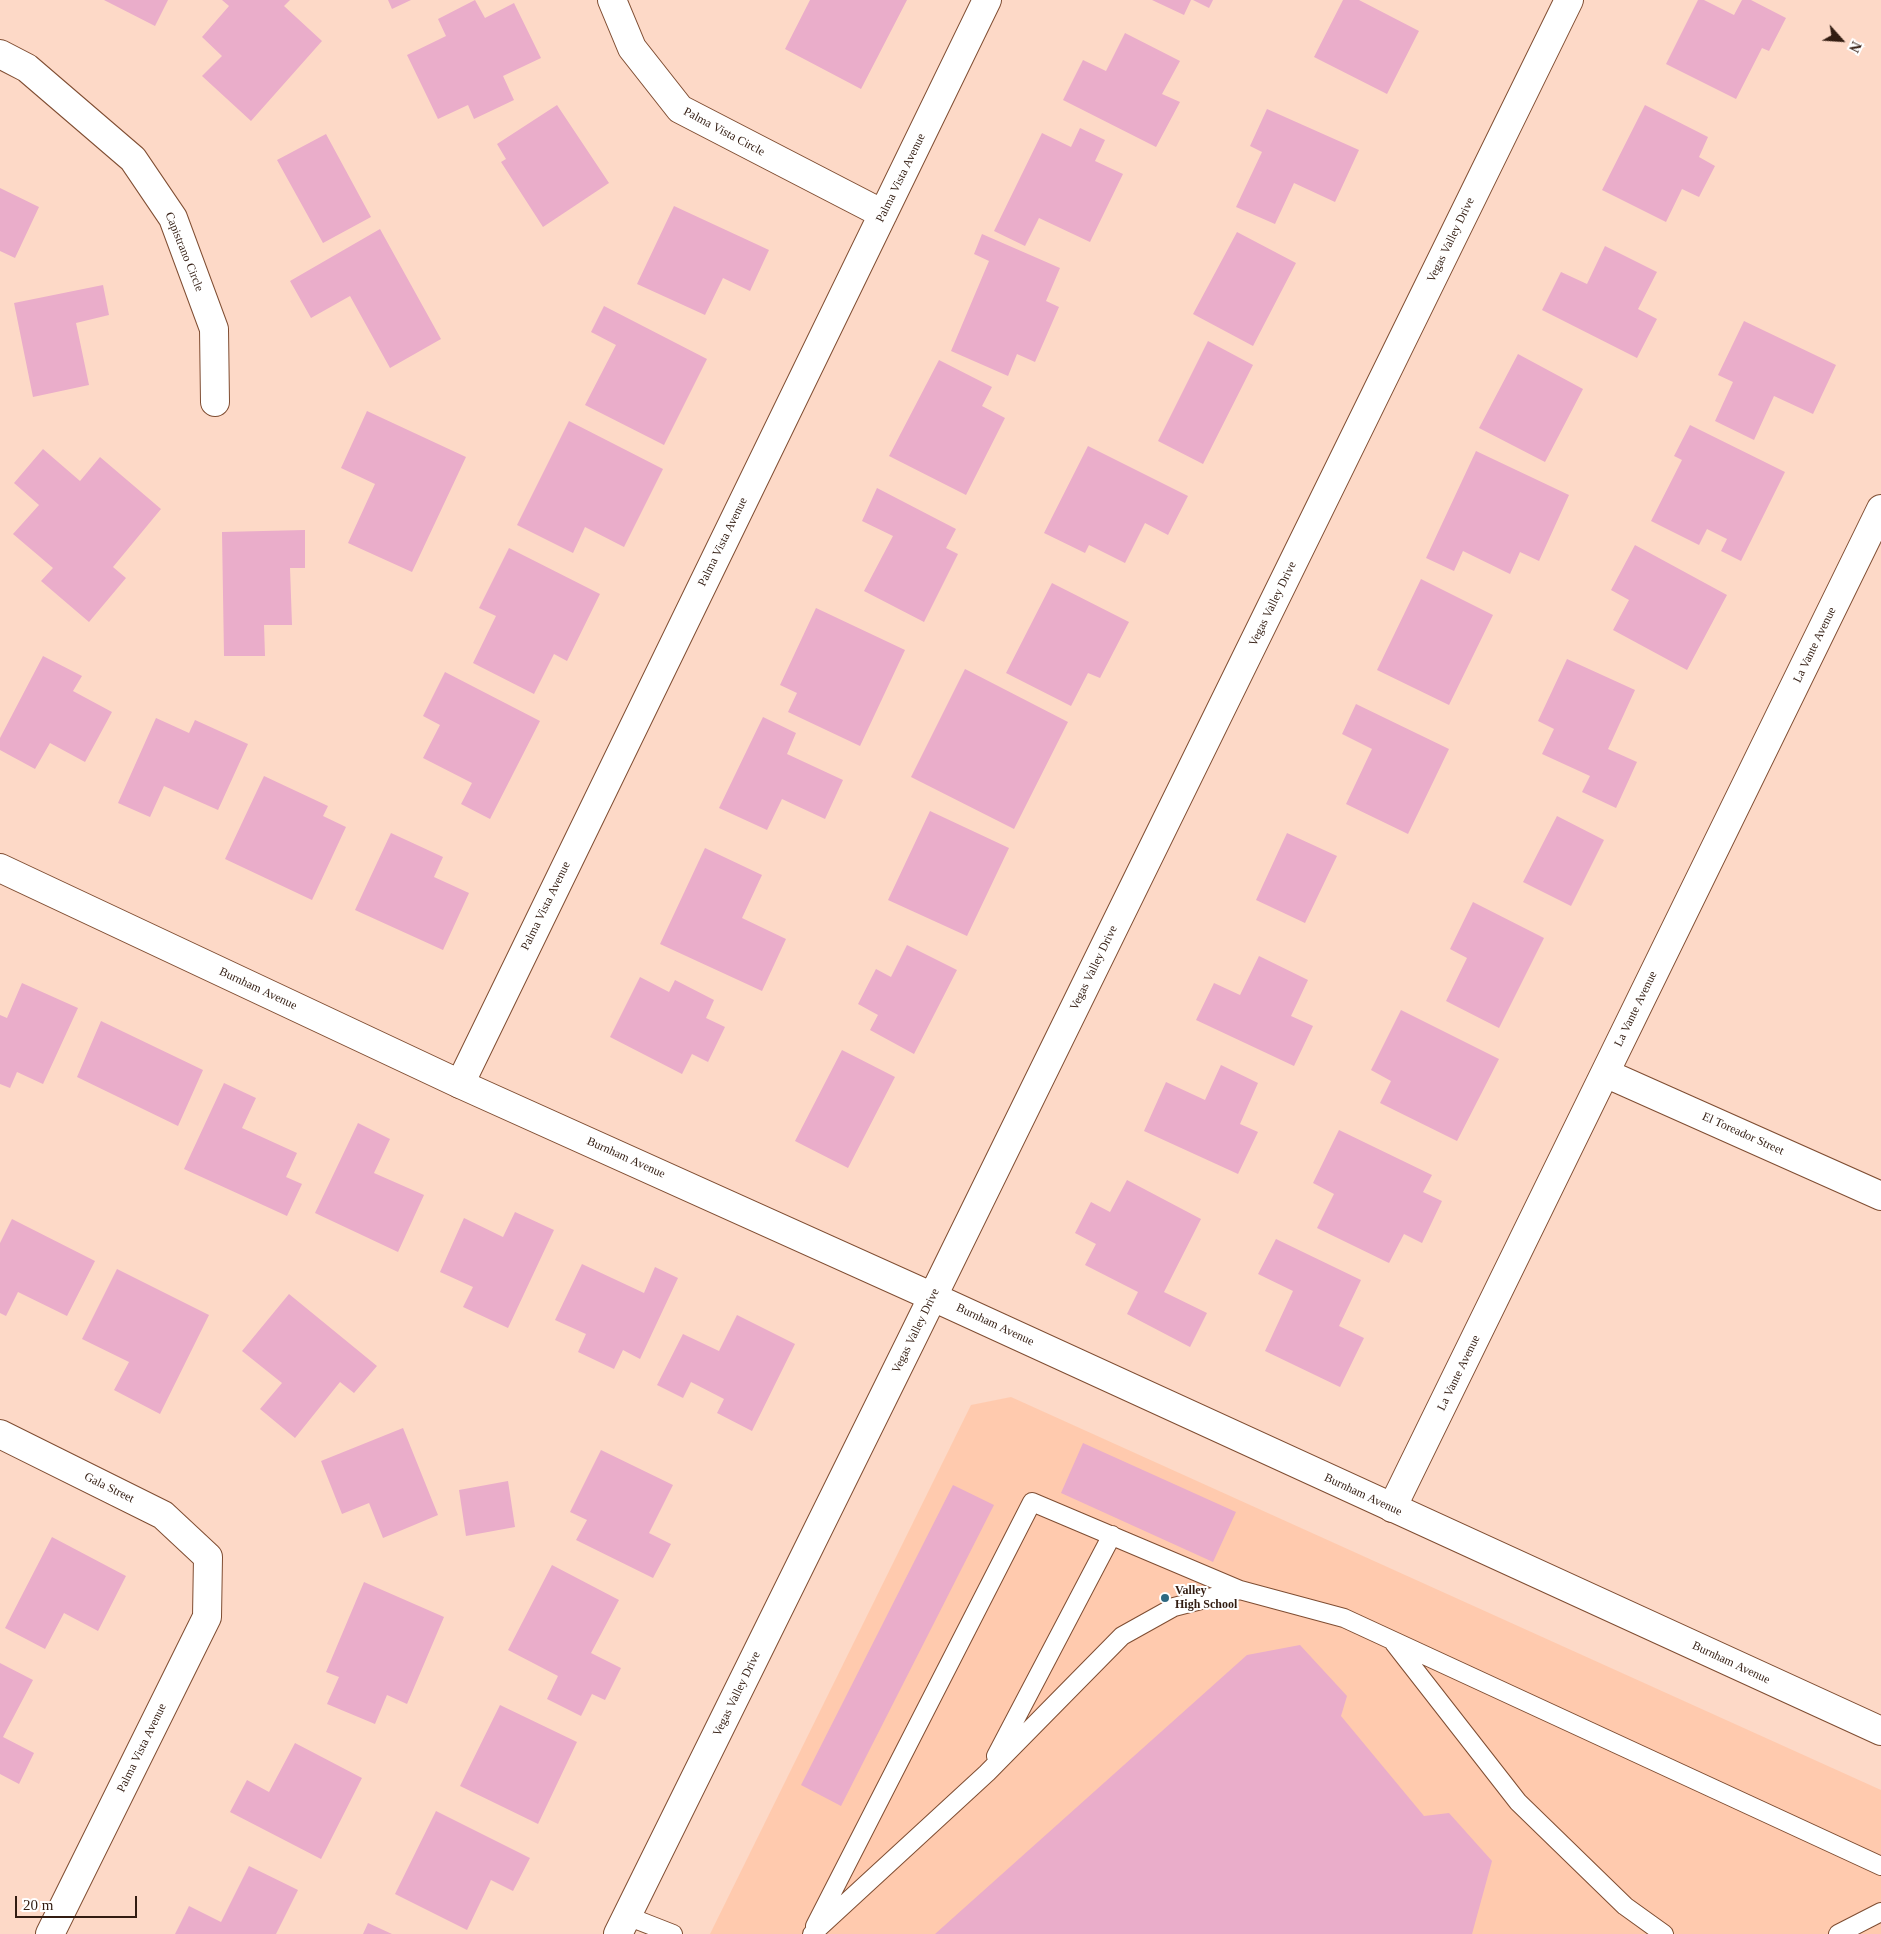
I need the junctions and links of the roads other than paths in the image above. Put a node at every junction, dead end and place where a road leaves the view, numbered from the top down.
1 (612, 0) edge
2 (987, 0) edge
3 (1569, 0) edge
4 (0, 54) edge
5 (883, 214) junction
6 (215, 402) dead end
7 (1881, 509) edge
8 (0, 868) edge
9 (1605, 1073) junction
10 (460, 1084) junction
11 (1881, 1196) edge
12 (933, 1297) junction
13 (0, 1434) edge
14 (1392, 1508) junction
15 (1112, 1535) junction
16 (208, 1557) joint
17 (1240, 1590) junction
18 (1392, 1641) junction
19 (1881, 1732) edge
20 (987, 1773) junction
21 (1881, 1866) edge
22 (1881, 1912) edge
23 (622, 1925) edge
24 (50, 1934) edge
25 (673, 1934) edge
26 (812, 1934) edge
27 (1664, 1934) edge
28 (1838, 1934) edge

1 - 5 street, Palma Vista Circle
2 - 5 street, Palma Vista Avenue
3 - 12 street, Vegas Valley Drive
4 - 6 street, Capistrano Circle
5 - 10 street, Palma Vista Avenue
7 - 9 street, La Vante Avenue
8 - 10 street, Burnham Avenue
9 - 11 street, El Toreador Street
9 - 14 street, La Vante Avenue
10 - 12 street, Burnham Avenue
12 - 14 street, Burnham Avenue
12 - 23 street, Vegas Valley Drive
13 - 16 street, Gala Street
14 - 19 street, Burnham Avenue
15 - 17 lane
15 - 20 lane
15 - 26 lane
16 - 24 street, Palma Vista Avenue
17 - 18 lane
17 - 20 lane
18 - 21 lane
18 - 27 lane
20 - 26 lane
22 - 28 lane
23 - 25 lane

